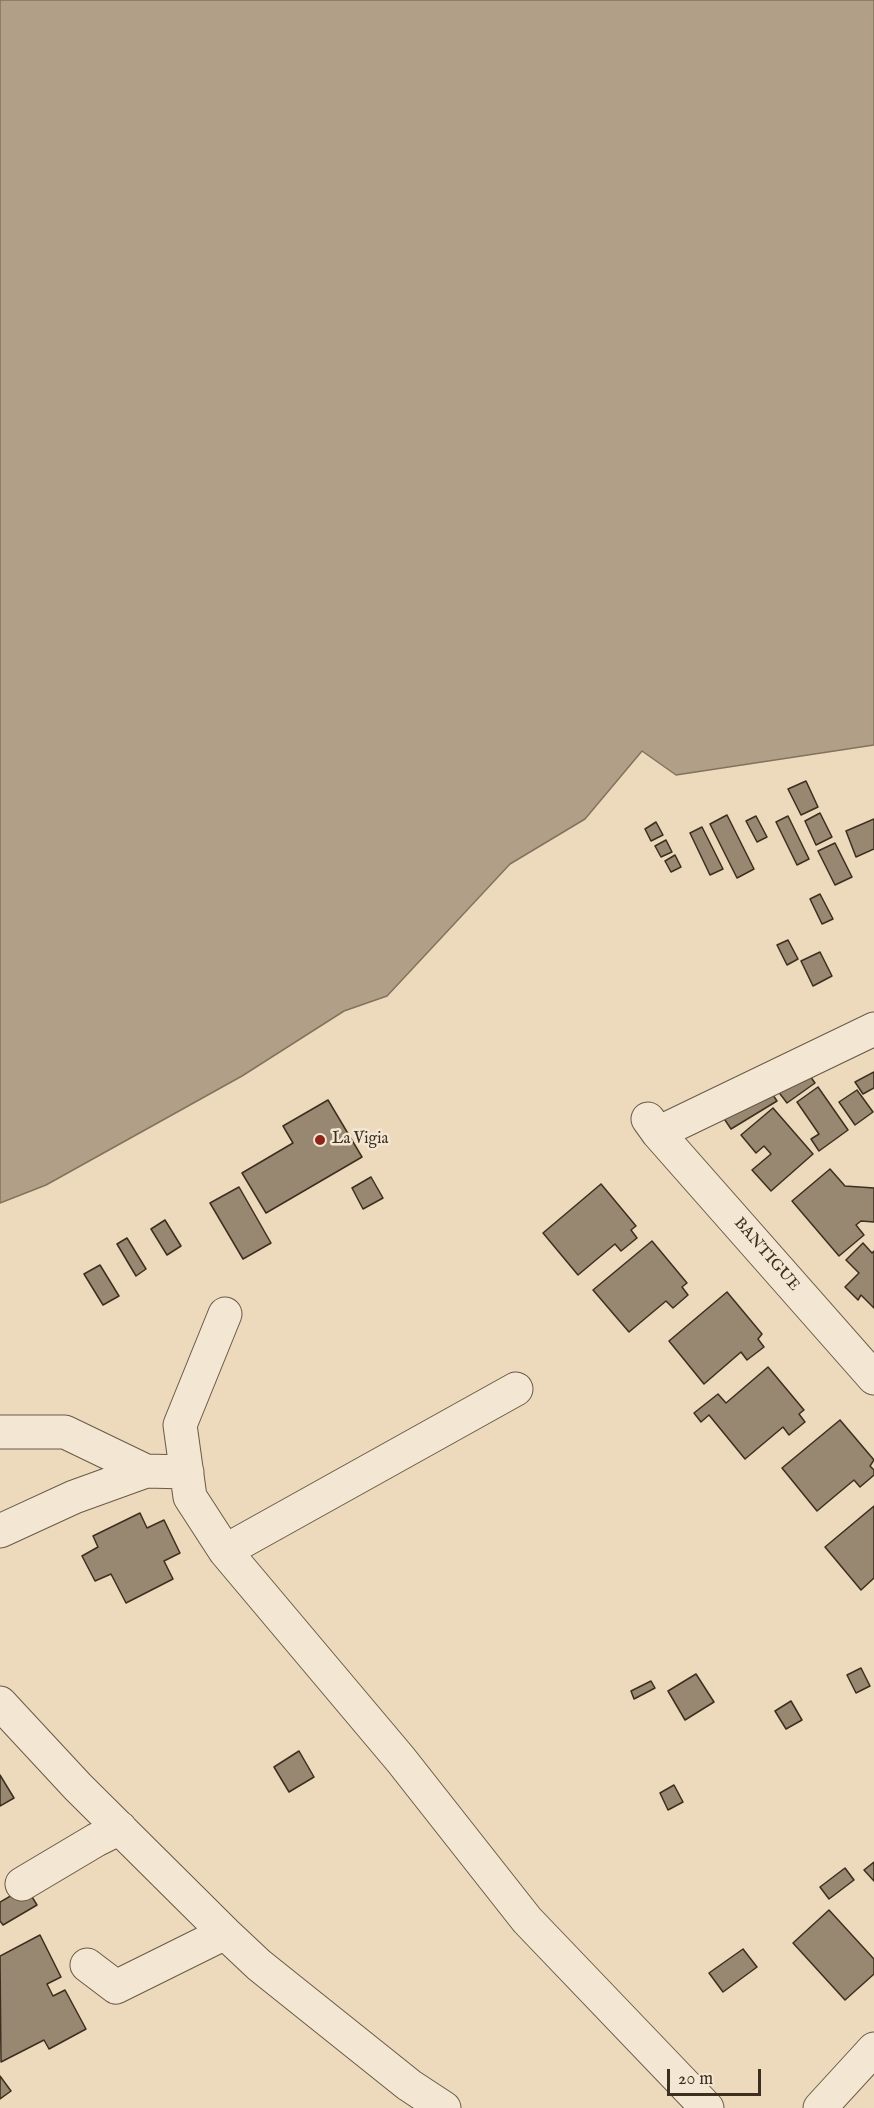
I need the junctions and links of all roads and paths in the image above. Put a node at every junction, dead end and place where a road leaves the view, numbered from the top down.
1 (874, 1029) edge
2 (225, 1314) dead end
3 (874, 1378) edge
4 (516, 1389) dead end
5 (0, 1432) edge
6 (146, 1471) junction
7 (187, 1472) junction
8 (0, 1531) edge
9 (225, 1551) junction
10 (0, 1703) edge
11 (120, 1828) junction
12 (22, 1884) dead end
13 (225, 1934) junction
14 (87, 1965) dead end
15 (874, 2049) edge
16 (444, 2108) edge
17 (707, 2108) edge
18 (820, 2108) edge

1 - 3 street, BANTIGUE
2 - 7 street
4 - 9 street
5 - 6 street
6 - 7 street
6 - 8 street
7 - 9 street
9 - 17 street
10 - 11 street
11 - 12 street
11 - 13 street
13 - 14 street
13 - 16 street
15 - 18 street

